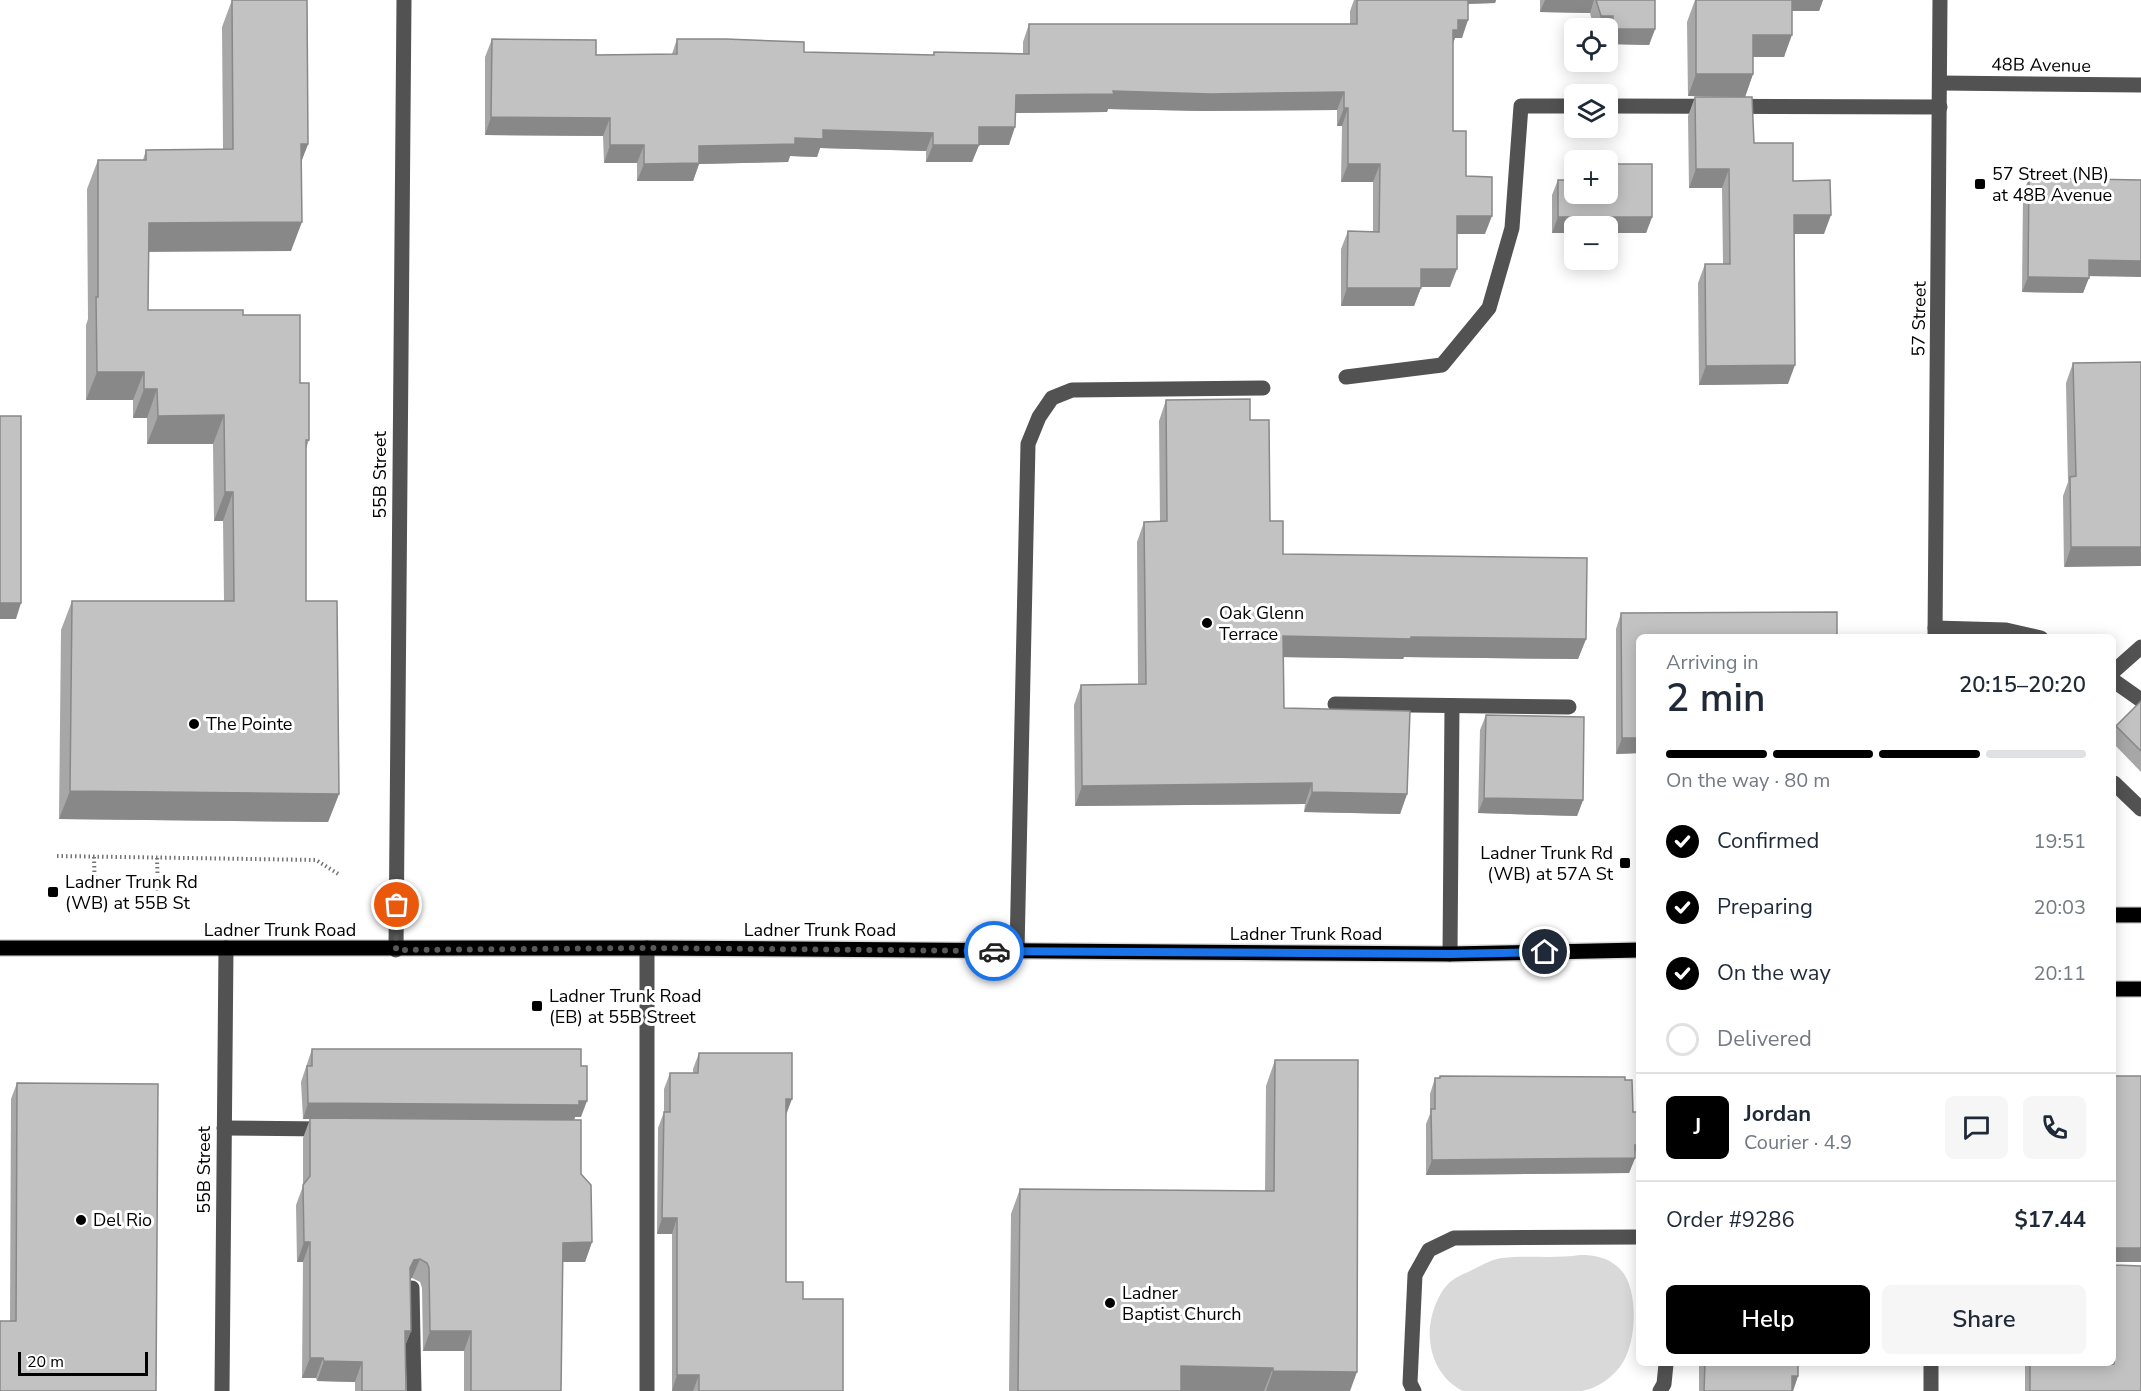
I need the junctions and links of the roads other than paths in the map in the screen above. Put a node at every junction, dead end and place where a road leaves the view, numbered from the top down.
1 (404, 0) edge
2 (1940, 0) edge
3 (1940, 83) junction
4 (2141, 85) edge
5 (1564, 106) edge
6 (1618, 106) edge
7 (1940, 107) junction
8 (1346, 377) dead end
9 (1263, 388) dead end
10 (1935, 633) edge
11 (2024, 634) edge
12 (2141, 647) edge
13 (2116, 669) edge
14 (2116, 682) edge
15 (2141, 700) edge
16 (1335, 704) dead end
17 (1452, 706) junction
18 (1569, 707) dead end
19 (2116, 785) edge
20 (2141, 809) edge
21 (2116, 915) edge
22 (2141, 915) edge
23 (0, 948) edge
24 (226, 948) junction
25 (647, 948) junction
26 (396, 950) junction
27 (1636, 950) edge
28 (1017, 951) junction
29 (1450, 954) junction
30 (2116, 988) edge
31 (2141, 988) edge
32 (224, 1128) junction
33 (345, 1129) edge
34 (1636, 1237) edge
35 (412, 1288) edge
36 (1666, 1366) edge
37 (1931, 1366) edge
38 (1663, 1389) edge
39 (222, 1391) edge
40 (414, 1391) edge
41 (647, 1391) edge
42 (1414, 1391) edge
43 (1931, 1391) edge

1 - 26 street, 55B Street
2 - 3 street, 57 Street
3 - 4 street, 48B Avenue
3 - 7 street, 57 Street
5 - 8 street
6 - 7 street
7 - 10 street, 57 Street
9 - 28 street
10 - 11 street
12 - 13 street
14 - 15 street
16 - 17 street
17 - 18 street
17 - 29 street
19 - 20 street
21 - 22 main road
23 - 24 main road, Ladner Trunk Road
24 - 26 main road, Ladner Trunk Road
24 - 32 street, 55B Street
25 - 26 main road, Ladner Trunk Road
25 - 28 main road, Ladner Trunk Road
25 - 41 street
27 - 29 main road, Ladner Trunk Road
28 - 29 main road, Ladner Trunk Road
30 - 31 main road
32 - 33 street
32 - 39 street, 55B Street
34 - 42 street
35 - 40 street
36 - 38 street
37 - 43 street

